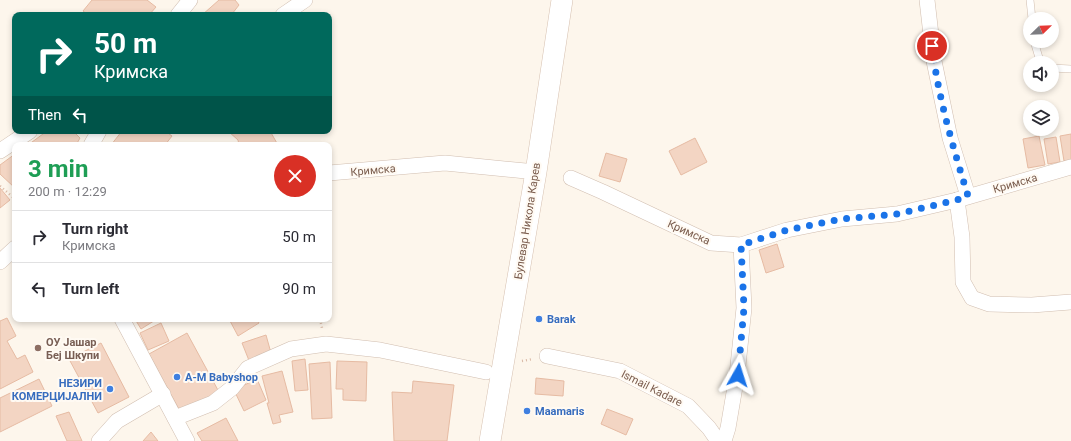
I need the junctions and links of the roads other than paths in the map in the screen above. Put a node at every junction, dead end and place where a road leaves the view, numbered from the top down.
1 (190, 0) edge
2 (306, 0) edge
3 (562, 0) edge
4 (927, 0) edge
5 (1030, 0) edge
6 (180, 12) edge
7 (288, 12) edge
8 (1031, 12) edge
9 (1059, 68) edge
10 (1071, 69) edge
11 (26, 134) edge
12 (14, 142) edge
13 (12, 143) edge
14 (0, 151) edge
15 (1071, 167) edge
16 (536, 172) junction
17 (332, 173) edge
18 (571, 178) dead end
19 (963, 198) junction
20 (741, 245) junction
21 (12, 251) edge
22 (0, 262) edge
23 (1071, 302) edge
24 (124, 322) edge
25 (547, 356) road end
26 (495, 368) junction
27 (163, 394) junction
28 (175, 418) junction
29 (99, 441) edge
30 (187, 441) edge
31 (490, 441) edge
32 (718, 441) edge
33 (724, 441) edge

1 - 6 street
2 - 7 street
3 - 16 street, Булевар Никола Карев
4 - 19 street
5 - 8 lane
9 - 10 lane
11 - 12 street
13 - 14 street
15 - 19 street, Кримска
16 - 17 street, Кримска
16 - 26 street, Булевар Никола Карев
18 - 20 street, Кримска
19 - 20 street, Кримска
19 - 23 street
20 - 33 street
21 - 22 street
24 - 27 street
25 - 32 street, Ismail Kadare
26 - 28 street
26 - 31 street, Булевар Никола Карев
27 - 28 street
27 - 29 street
28 - 30 street

